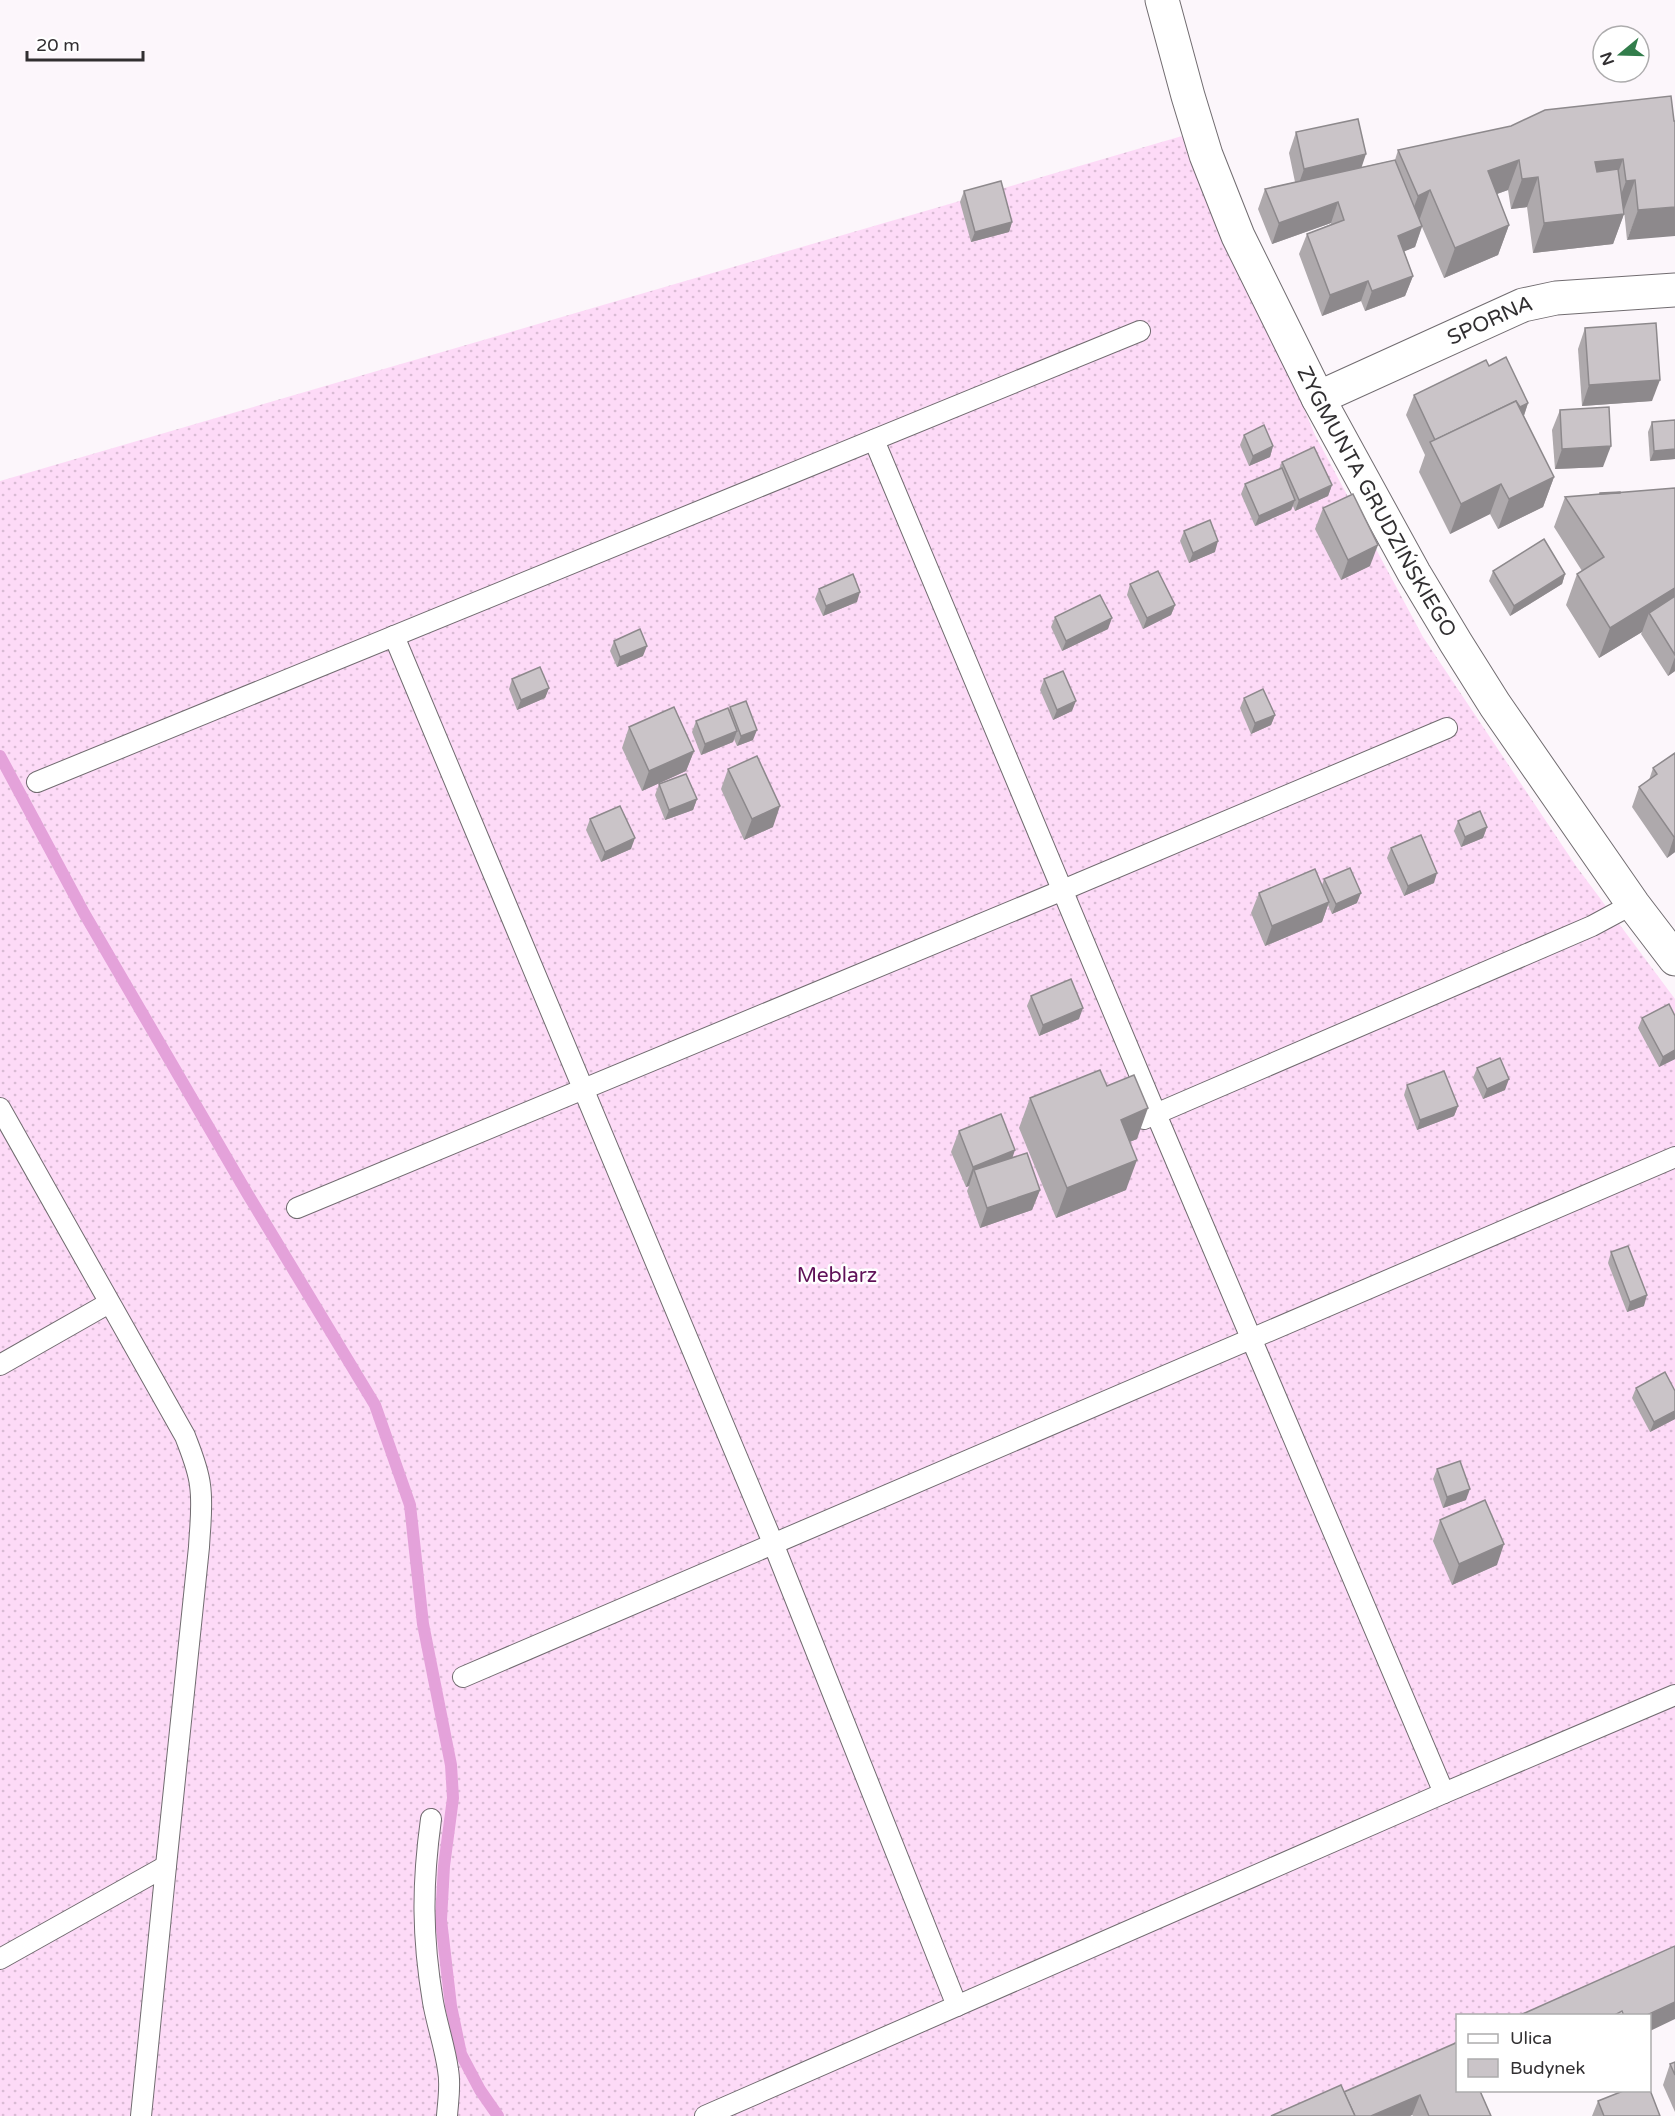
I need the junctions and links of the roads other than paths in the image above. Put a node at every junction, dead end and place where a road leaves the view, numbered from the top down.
1 (1162, 0) edge
2 (1675, 290) edge
3 (1140, 331) dead end
4 (1318, 398) junction
5 (874, 440) junction
6 (394, 636) junction
7 (1447, 728) dead end
8 (37, 782) dead end
9 (1063, 890) junction
10 (1633, 904) junction
11 (1675, 959) edge
12 (582, 1089) junction
13 (0, 1108) edge
14 (1156, 1114) junction
15 (1134, 1123) edge
16 (1675, 1157) edge
17 (297, 1208) dead end
18 (110, 1303) junction
19 (1251, 1338) junction
20 (0, 1365) edge
21 (773, 1543) junction
22 (463, 1677) dead end
23 (1675, 1695) edge
24 (1444, 1793) junction
25 (431, 1819) dead end
26 (166, 1866) junction
27 (0, 1959) edge
28 (957, 2006) junction
29 (141, 2116) edge
30 (447, 2116) edge
31 (705, 2116) edge

1 - 4 street, ZYGMUNTA GRUDZIŃSKIEGO
2 - 4 street, SPORNA
3 - 5 lane
4 - 10 street, ZYGMUNTA GRUDZIŃSKIEGO
5 - 6 lane
5 - 9 lane
6 - 8 lane
6 - 12 lane
7 - 9 lane
9 - 12 lane
9 - 14 lane
10 - 11 street, ZYGMUNTA GRUDZIŃSKIEGO
10 - 14 lane
12 - 17 lane
12 - 21 lane
13 - 18 lane
14 - 15 lane
14 - 19 lane
16 - 19 lane
18 - 20 lane
18 - 26 lane
19 - 21 lane
19 - 24 lane
21 - 22 lane
21 - 28 lane
23 - 24 lane
24 - 28 lane
25 - 30 lane
26 - 27 lane
26 - 29 lane
28 - 31 lane

